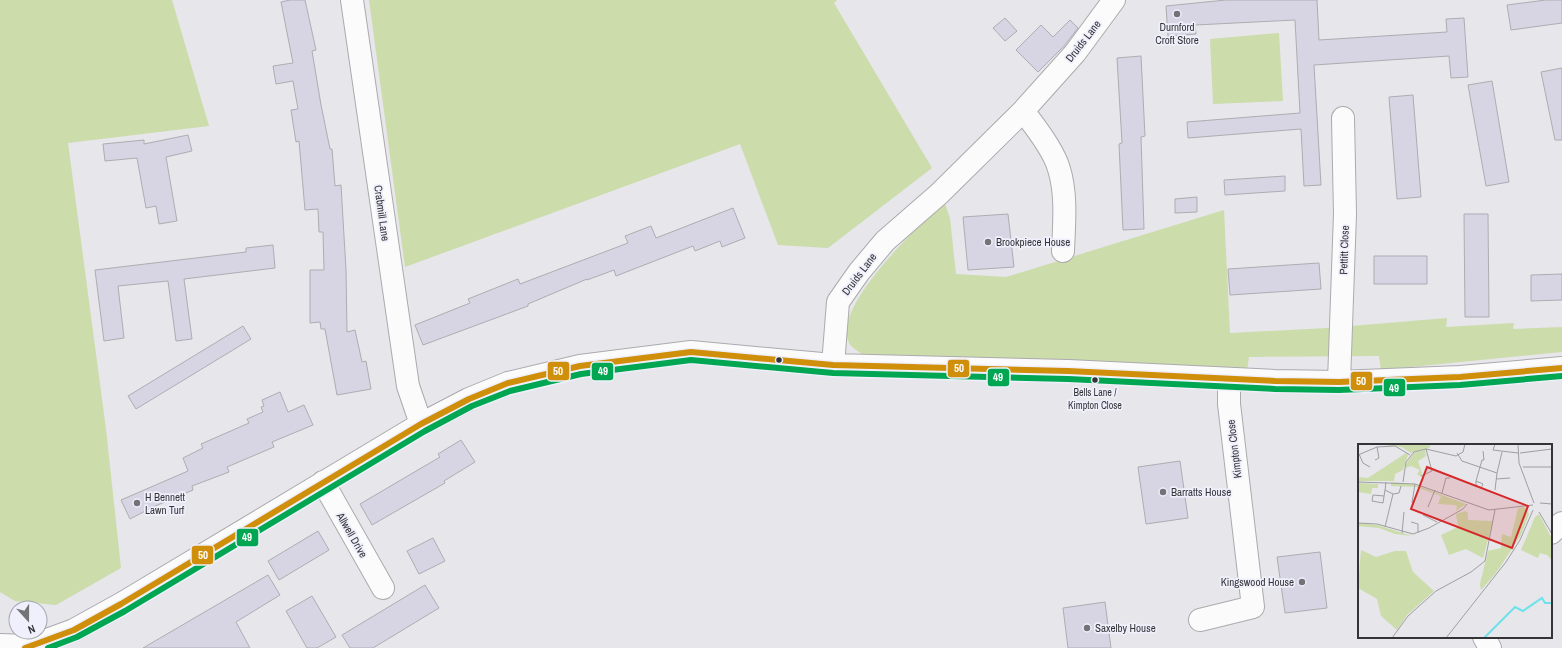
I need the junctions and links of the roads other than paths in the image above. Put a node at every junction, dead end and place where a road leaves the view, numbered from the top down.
1 (352, 0) edge
2 (1114, 0) edge
3 (1023, 112) junction
4 (1343, 118) dead end
5 (1063, 251) dead end
6 (833, 365) junction
7 (1562, 368) edge
8 (1229, 380) junction
9 (1339, 382) junction
10 (421, 424) junction
11 (323, 482) junction
12 (1562, 524) edge
13 (1552, 532) edge
14 (383, 588) dead end
15 (1200, 620) dead end
16 (1485, 638) edge
17 (0, 645) edge
18 (26, 647) edge
19 (1490, 648) edge

1 - 10 street, Crabmill Lane
2 - 3 street, Druids Lane
3 - 5 street
3 - 6 street, Druids Lane
4 - 9 street, Pettitt Close
6 - 8 street
6 - 10 street
7 - 9 street
8 - 9 street
8 - 15 street, Kimpton Close
10 - 11 street
11 - 14 street, Allwell Drive
11 - 18 street
12 - 13 street
16 - 19 street
17 - 18 street

